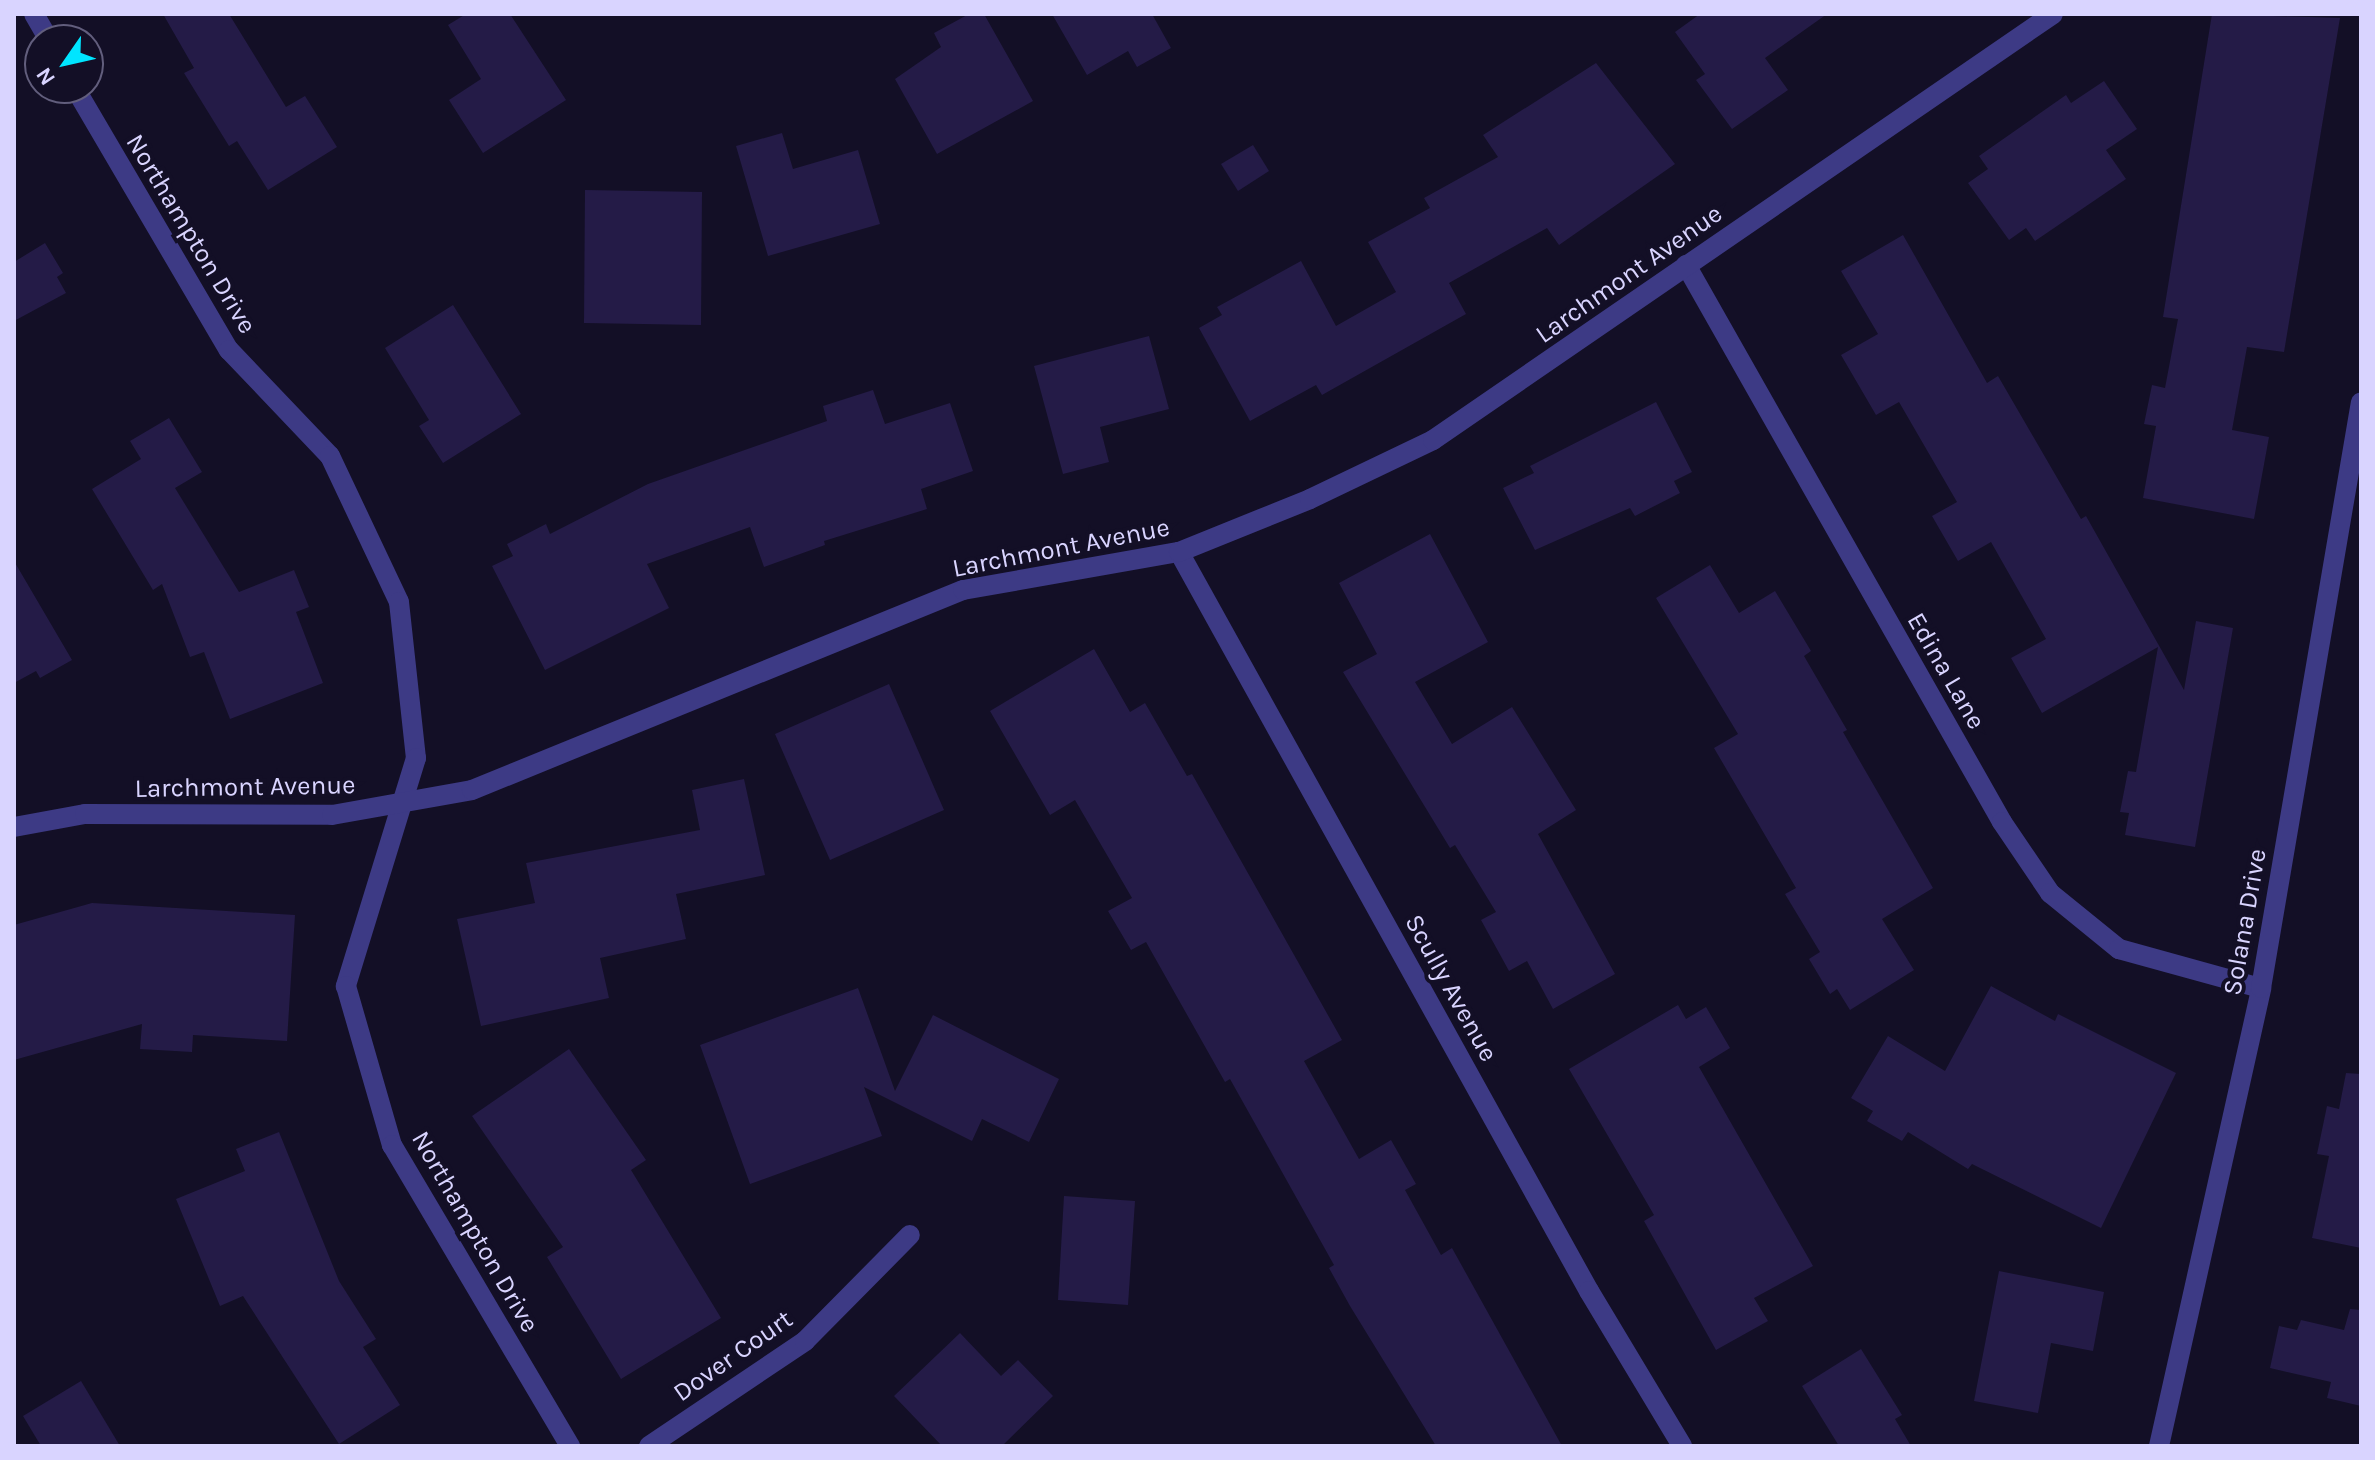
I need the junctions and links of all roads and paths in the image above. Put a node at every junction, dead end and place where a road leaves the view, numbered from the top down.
1 (2053, 14) edge
2 (84, 104) edge
3 (1686, 265) junction
4 (2361, 402) edge
5 (1179, 552) junction
6 (400, 806) junction
7 (14, 827) edge
8 (2261, 988) junction
9 (910, 1235) dead end
10 (570, 1446) edge
11 (649, 1446) edge
12 (1682, 1446) edge
13 (2159, 1446) edge

1 - 3 street, Larchmont Avenue
2 - 6 street, Northampton Drive
3 - 5 street, Larchmont Avenue
3 - 8 street, Edina Lane
4 - 8 street, Solana Drive
5 - 6 street, Larchmont Avenue
5 - 12 street, Scully Avenue
6 - 7 street, Larchmont Avenue
6 - 10 street, Northampton Drive
8 - 13 street, Solana Drive
9 - 11 street, Dover Court

